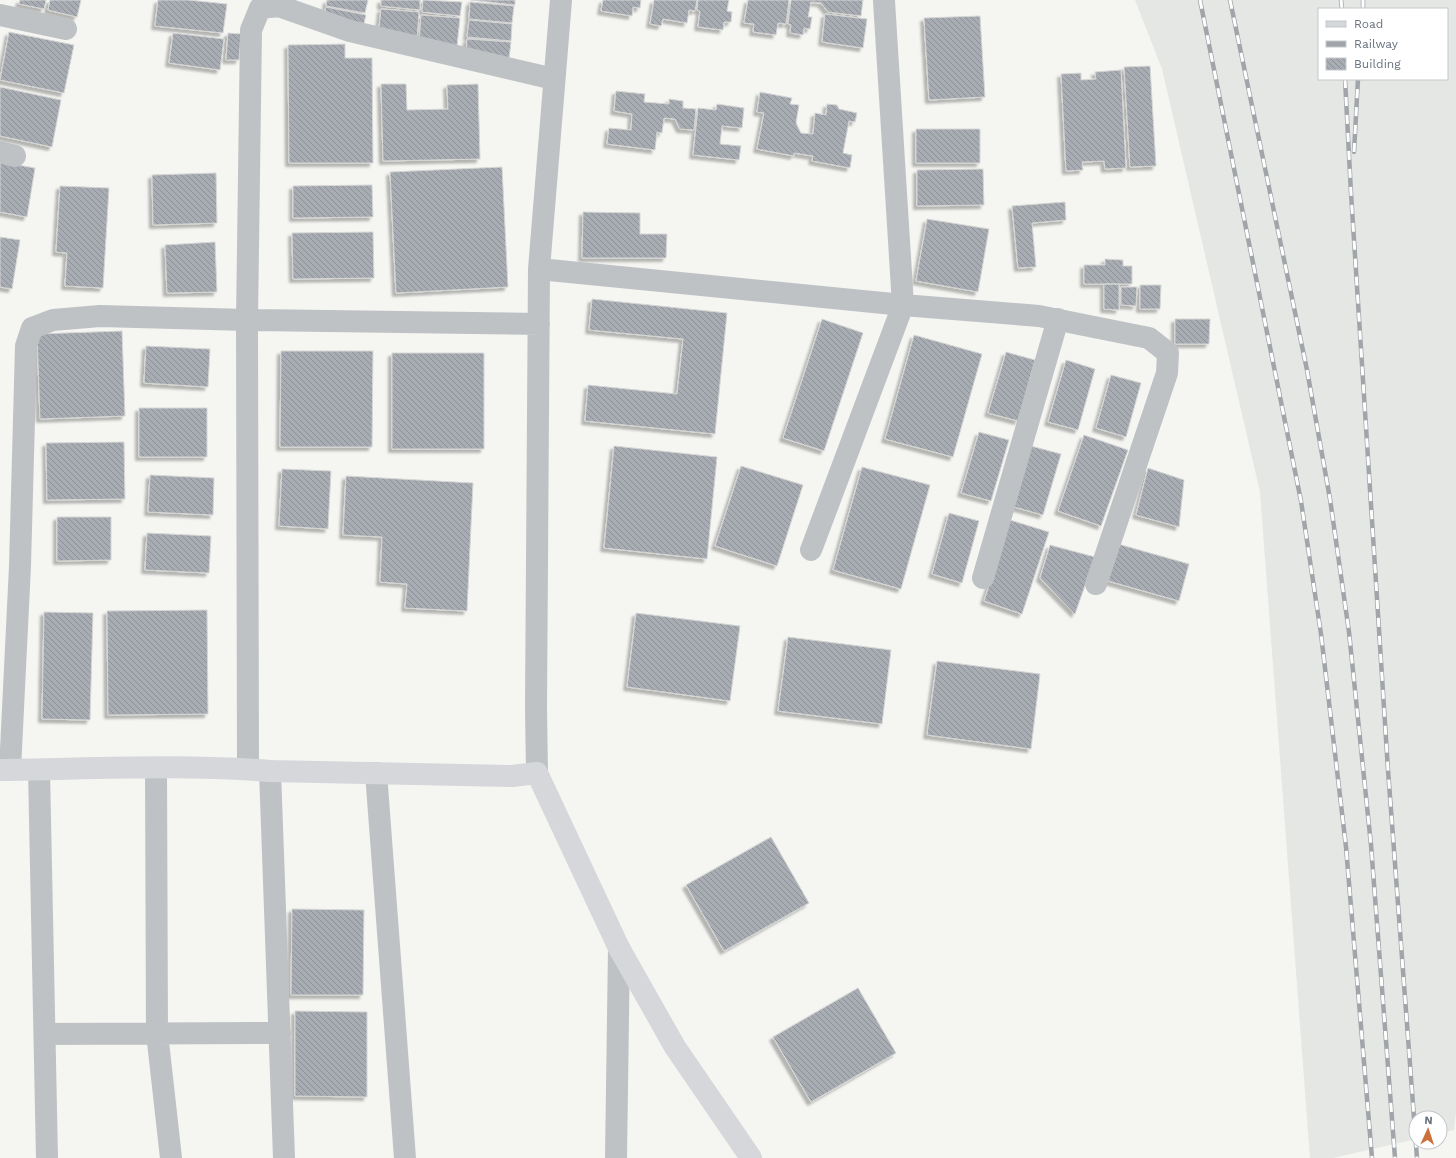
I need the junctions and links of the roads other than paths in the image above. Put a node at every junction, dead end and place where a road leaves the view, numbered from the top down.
1 (561, 0) edge
2 (884, 1) dead end
3 (0, 15) edge
4 (66, 29) dead end
5 (554, 79) junction
6 (539, 269) junction
7 (903, 305) junction
8 (1058, 319) junction
9 (247, 320) junction
10 (539, 324) junction
11 (811, 550) dead end
12 (983, 578) dead end
13 (1096, 584) dead end
14 (156, 768) junction
15 (248, 769) junction
16 (5, 770) edge
17 (39, 770) junction
18 (270, 771) junction
19 (376, 773) junction
20 (538, 773) junction
21 (619, 948) junction
22 (158, 1033) junction
23 (280, 1033) junction
24 (45, 1034) junction
25 (47, 1158) edge
26 (171, 1158) edge
27 (284, 1158) edge
28 (405, 1158) edge
29 (616, 1158) edge
30 (751, 1158) edge

1 - 5 street
2 - 7 street
3 - 4 street
5 - 6 street
5 - 9 street
6 - 7 street
6 - 10 street
7 - 8 street
7 - 11 street
8 - 12 street
8 - 13 street
9 - 10 street
9 - 15 street
9 - 16 street
10 - 20 street
14 - 15 main road
14 - 17 main road
14 - 22 street
15 - 18 main road
16 - 17 main road
17 - 24 street
18 - 19 main road
18 - 23 street
19 - 20 main road
19 - 28 street
20 - 21 main road
21 - 29 street
21 - 30 main road
22 - 23 street
22 - 24 street
22 - 26 street
23 - 27 street
24 - 25 street

